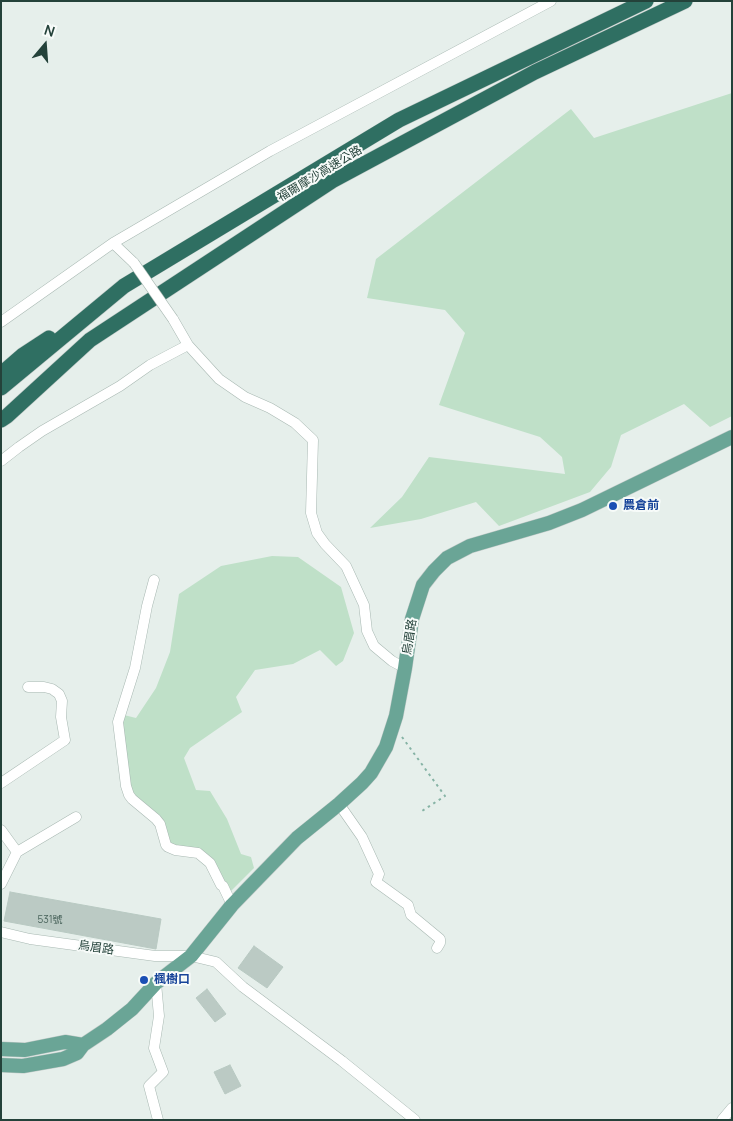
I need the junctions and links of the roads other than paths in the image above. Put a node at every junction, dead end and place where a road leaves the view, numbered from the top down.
1 (551, 1) edge
2 (646, 1) edge
3 (685, 1) edge
4 (113, 243) junction
5 (124, 286) junction
6 (1, 322) edge
7 (188, 345) junction
8 (1, 374) edge
9 (1, 388) edge
10 (3, 419) edge
11 (732, 437) edge
12 (1, 462) edge
13 (154, 580) dead end
14 (405, 668) junction
15 (28, 687) dead end
16 (1, 783) edge
17 (339, 804) junction
18 (76, 817) dead end
19 (1, 830) edge
20 (18, 852) junction
21 (1, 884) edge
22 (232, 905) junction
23 (1, 932) edge
24 (437, 948) dead end
25 (192, 956) junction
26 (156, 983) junction
27 (83, 1045) junction
28 (1, 1049) edge
29 (1, 1065) edge
30 (732, 1108) edge
31 (158, 1120) edge
32 (415, 1120) edge
33 (722, 1120) edge

1 - 4 street
2 - 5 highway, 福爾摩沙高速公路
3 - 10 highway, 福爾摩沙高速公路
4 - 6 street
4 - 7 street, bridge
5 - 8 highway
5 - 9 highway, 福爾摩沙高速公路
7 - 12 street
7 - 14 street
11 - 14 main road, 烏眉路
13 - 22 street
14 - 17 main road, 烏眉路
15 - 16 street
17 - 22 main road, 烏眉路
17 - 24 street
18 - 20 street
19 - 20 street
20 - 21 street
22 - 25 main road, 烏眉路
23 - 25 street, 烏眉路
25 - 26 main road, 烏眉路
25 - 32 street
26 - 27 main road, 烏眉路
26 - 31 street
27 - 28 main road
27 - 29 main road, 烏眉路
30 - 33 street

